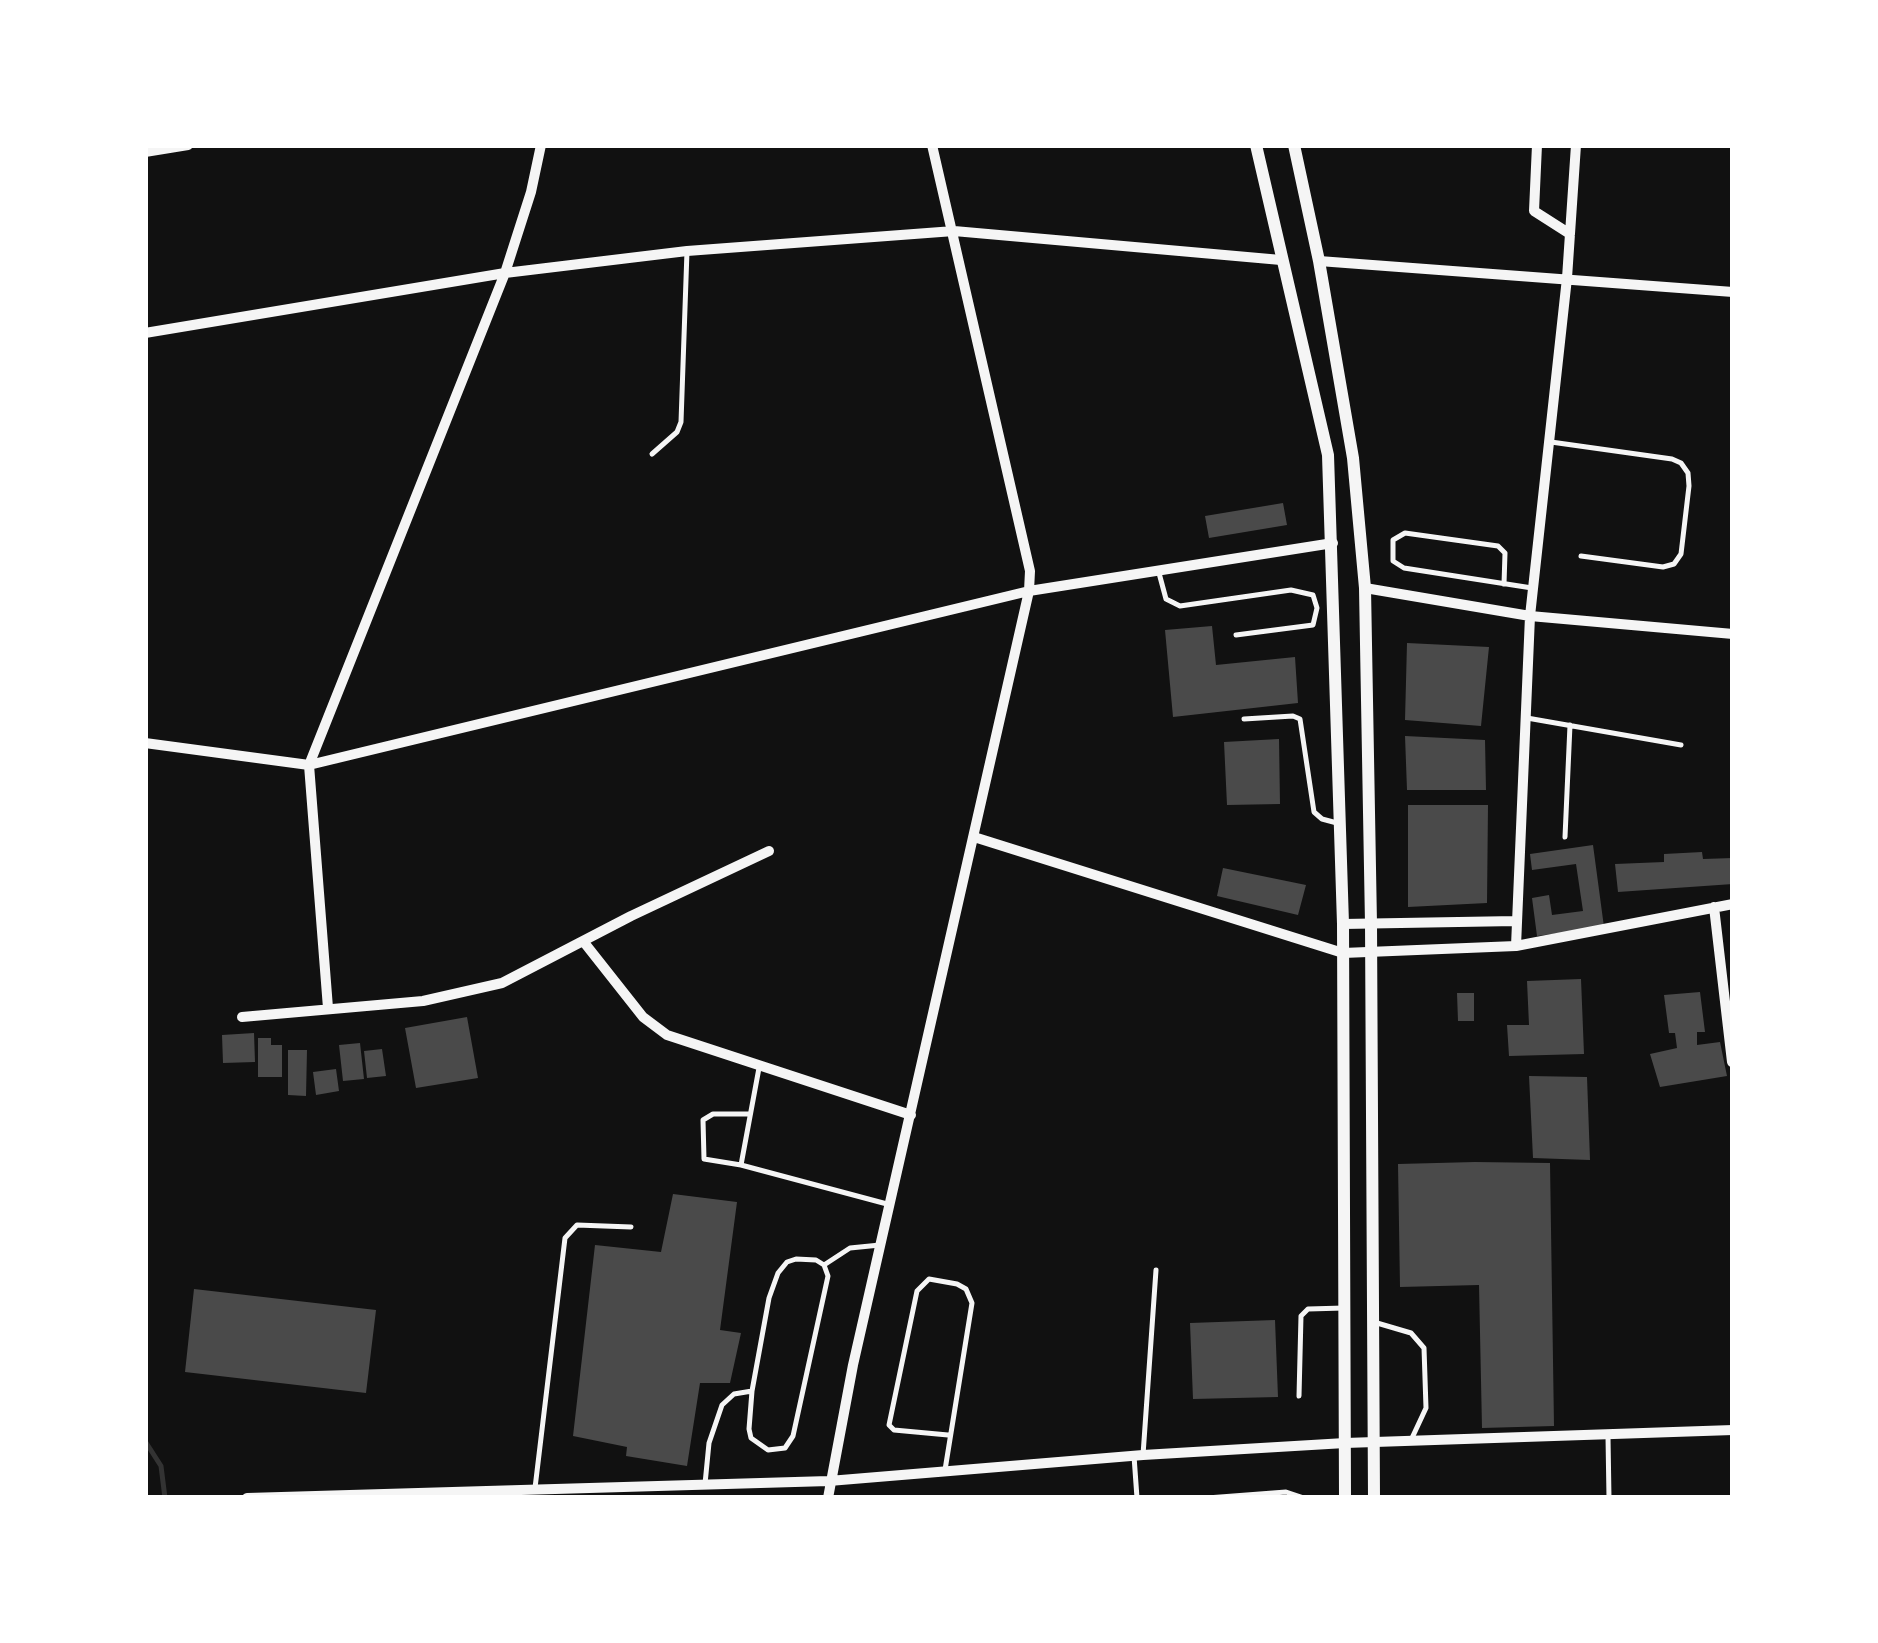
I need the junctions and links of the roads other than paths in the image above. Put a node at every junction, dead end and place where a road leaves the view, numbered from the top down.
1 (188, 145) edge
2 (541, 145) edge
3 (932, 145) edge
4 (1256, 145) edge
5 (1294, 145) edge
6 (1537, 145) edge
7 (1576, 145) edge
8 (145, 152) edge
9 (954, 231) junction
10 (1570, 234) junction
11 (687, 251) junction
12 (1281, 260) junction
13 (1319, 260) junction
14 (505, 273) junction
15 (1567, 278) junction
16 (1733, 292) edge
17 (145, 333) edge
18 (1550, 442) junction
19 (652, 454) dead end
20 (1333, 544) junction
21 (1581, 556) dead end
22 (1159, 570) junction
23 (1504, 584) junction
24 (1364, 588) junction
25 (1532, 588) junction
26 (1028, 591) junction
27 (1530, 616) junction
28 (1733, 634) edge
29 (1236, 635) dead end
30 (1524, 717) junction
31 (1244, 719) dead end
32 (1570, 726) junction
33 (145, 743) edge
34 (1680, 745) dead end
35 (309, 765) junction
36 (1340, 823) junction
37 (974, 837) junction
38 (1565, 838) dead end
39 (769, 852) dead end
40 (1733, 904) edge
41 (1714, 907) junction
42 (1516, 921) junction
43 (1343, 924) junction
44 (1371, 924) junction
45 (583, 941) junction
46 (1516, 946) junction
47 (1343, 953) junction
48 (1733, 953) edge
49 (1371, 954) junction
50 (1720, 955) junction
51 (328, 1008) junction
52 (242, 1017) dead end
53 (1732, 1062) edge
54 (760, 1065) junction
55 (750, 1114) junction
56 (911, 1115) junction
57 (742, 1165) junction
58 (891, 1205) junction
59 (630, 1228) dead end
60 (882, 1244) junction
61 (824, 1265) junction
62 (1156, 1270) dead end
63 (1347, 1308) junction
64 (1374, 1322) junction
65 (752, 1391) junction
66 (1299, 1396) dead end
67 (1733, 1430) edge
68 (1608, 1434) junction
69 (948, 1436) junction
70 (1411, 1441) junction
71 (1375, 1442) junction
72 (1345, 1444) junction
73 (1138, 1455) junction
74 (945, 1473) junction
75 (829, 1481) junction
76 (705, 1484) junction
77 (736, 1484) junction
78 (690, 1485) junction
79 (535, 1488) junction
80 (449, 1495) edge
81 (400, 1496) edge
82 (247, 1498) edge
83 (689, 1498) edge
84 (733, 1498) edge
85 (828, 1498) edge
86 (1136, 1498) edge
87 (1207, 1498) edge
88 (1304, 1498) edge
89 (1345, 1498) edge
90 (1374, 1498) edge
91 (1610, 1498) edge

1 - 8 street
2 - 14 street
3 - 9 street
4 - 12 street
5 - 13 street
6 - 10 street
7 - 10 street
9 - 11 street
9 - 12 street
9 - 26 street
10 - 15 street
11 - 14 street
11 - 19 lane
12 - 20 street
13 - 15 street
13 - 24 street
14 - 17 street
14 - 35 street
15 - 16 street
15 - 18 street
18 - 21 lane
18 - 25 street
20 - 22 street
20 - 36 street
22 - 26 street
22 - 29 lane
23 - 23 lane
23 - 25 lane
24 - 27 street
24 - 44 street
25 - 27 street
26 - 35 street
26 - 37 street
27 - 28 street
27 - 30 street
30 - 32 lane
30 - 42 street
31 - 36 lane
32 - 34 lane
32 - 38 lane
33 - 35 street
35 - 51 street
36 - 43 street
37 - 47 street
37 - 56 street
39 - 45 street
40 - 41 street
41 - 46 street
41 - 50 street
42 - 44 street
42 - 46 street
43 - 44 street
43 - 47 street
44 - 49 street
45 - 51 street
45 - 54 street
46 - 49 street
47 - 49 street
47 - 63 street
48 - 50 street
49 - 64 street
50 - 53 street
51 - 52 street
54 - 55 lane
54 - 56 street
55 - 57 lane
55 - 57 lane
56 - 58 street
57 - 58 lane
58 - 60 street
59 - 79 lane
60 - 61 lane
60 - 75 street
61 - 65 lane
61 - 65 lane
62 - 73 lane
63 - 66 lane
63 - 72 street
64 - 70 lane
64 - 71 street
65 - 76 lane
67 - 68 street
68 - 70 street
68 - 91 lane
69 - 69 lane
69 - 74 lane
70 - 71 street
71 - 72 street
71 - 90 street
72 - 73 street
72 - 89 street
73 - 74 street
73 - 86 lane
74 - 75 street
75 - 77 street
75 - 85 street
76 - 77 street
76 - 78 street
77 - 84 street
78 - 79 street
78 - 83 lane
79 - 80 street
80 - 81 street
81 - 82 street
87 - 88 lane

